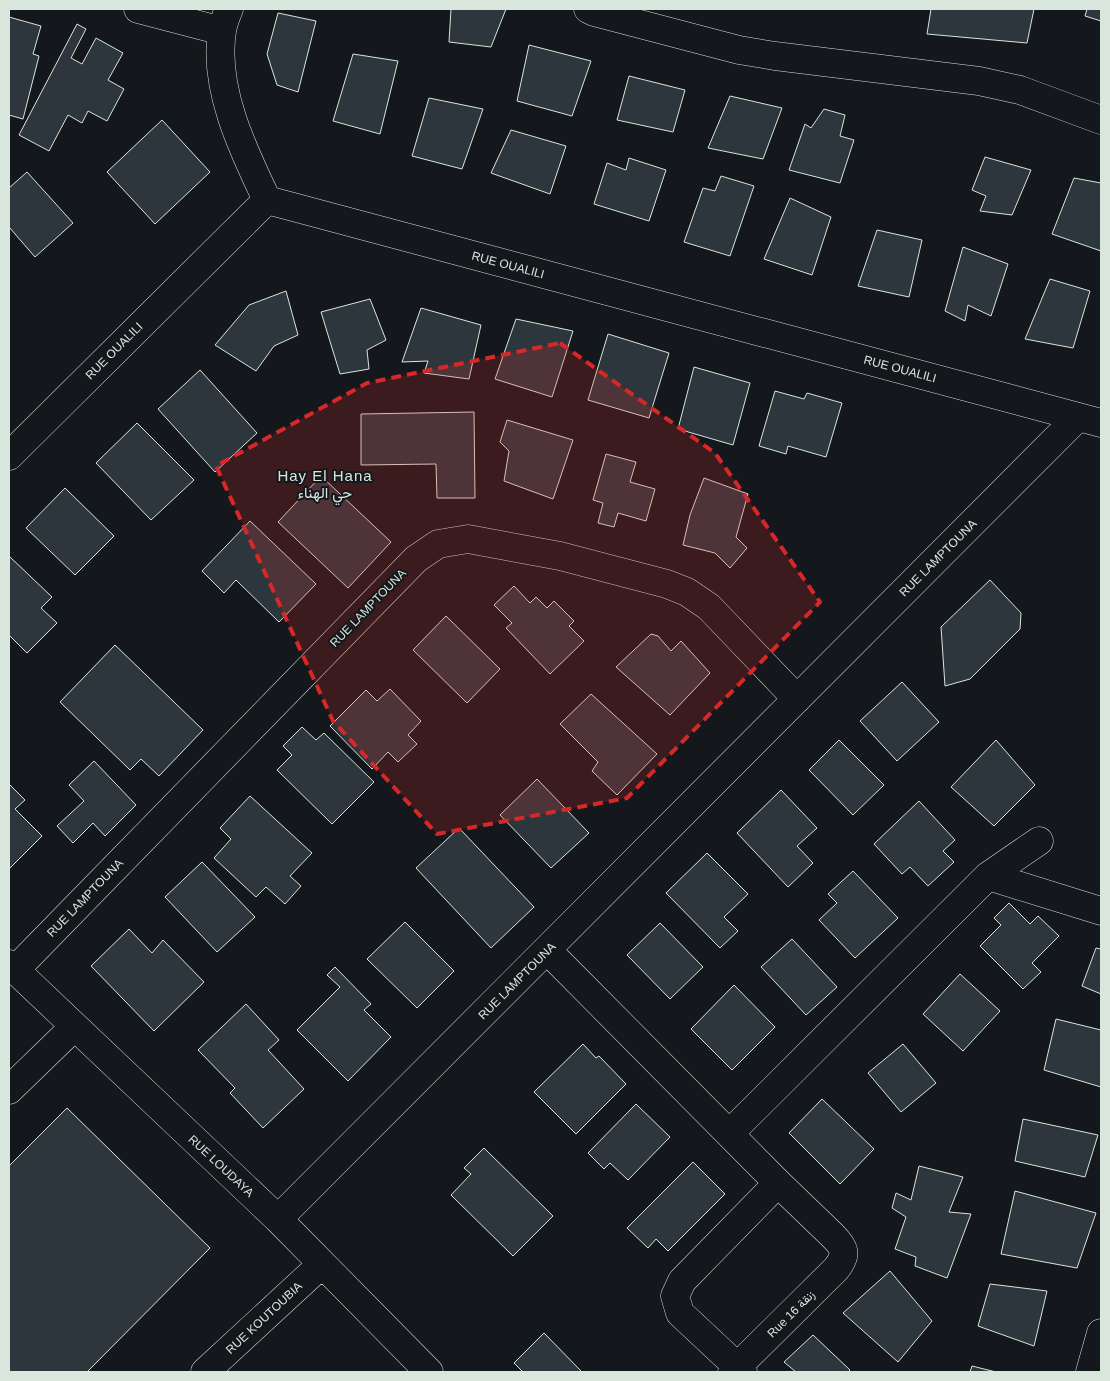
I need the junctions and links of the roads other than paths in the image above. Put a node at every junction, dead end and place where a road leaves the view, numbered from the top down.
1 (138, 9) edge
2 (588, 9) edge
3 (225, 20) edge
4 (1101, 120) edge
5 (267, 200) junction
6 (1090, 420) edge
7 (9, 456) edge
8 (797, 699) junction
9 (1039, 841) dead end
10 (988, 876) junction
11 (1101, 911) edge
12 (547, 950) junction
13 (12, 967) edge
14 (74, 1027) junction
15 (9, 1090) edge
16 (730, 1133) junction
17 (778, 1183) junction
18 (278, 1219) junction
19 (322, 1264) junction
20 (1101, 1333) edge
21 (737, 1371) edge
22 (205, 1372) edge
23 (429, 1372) edge
24 (1090, 1372) edge

1 - 3 street
2 - 4 street
3 - 5 street
5 - 6 street, RUE OUALILI
5 - 7 street, RUE OUALILI
6 - 8 street, RUE LAMPTOUNA
8 - 12 street, RUE LAMPTOUNA
8 - 13 street, RUE LAMPTOUNA
9 - 10 street
10 - 11 street
10 - 16 street
12 - 16 street
12 - 18 street, RUE LAMPTOUNA
13 - 14 street, RUE LOUDAYA
14 - 15 street
14 - 18 street, RUE LOUDAYA
16 - 17 street
17 - 21 street
17 - 21 street, Rue 16 زنقة
18 - 19 street, RUE LOUDAYA
19 - 22 street, RUE KOUTOUBIA
19 - 23 street, RUE LOUDAYA
20 - 24 street

